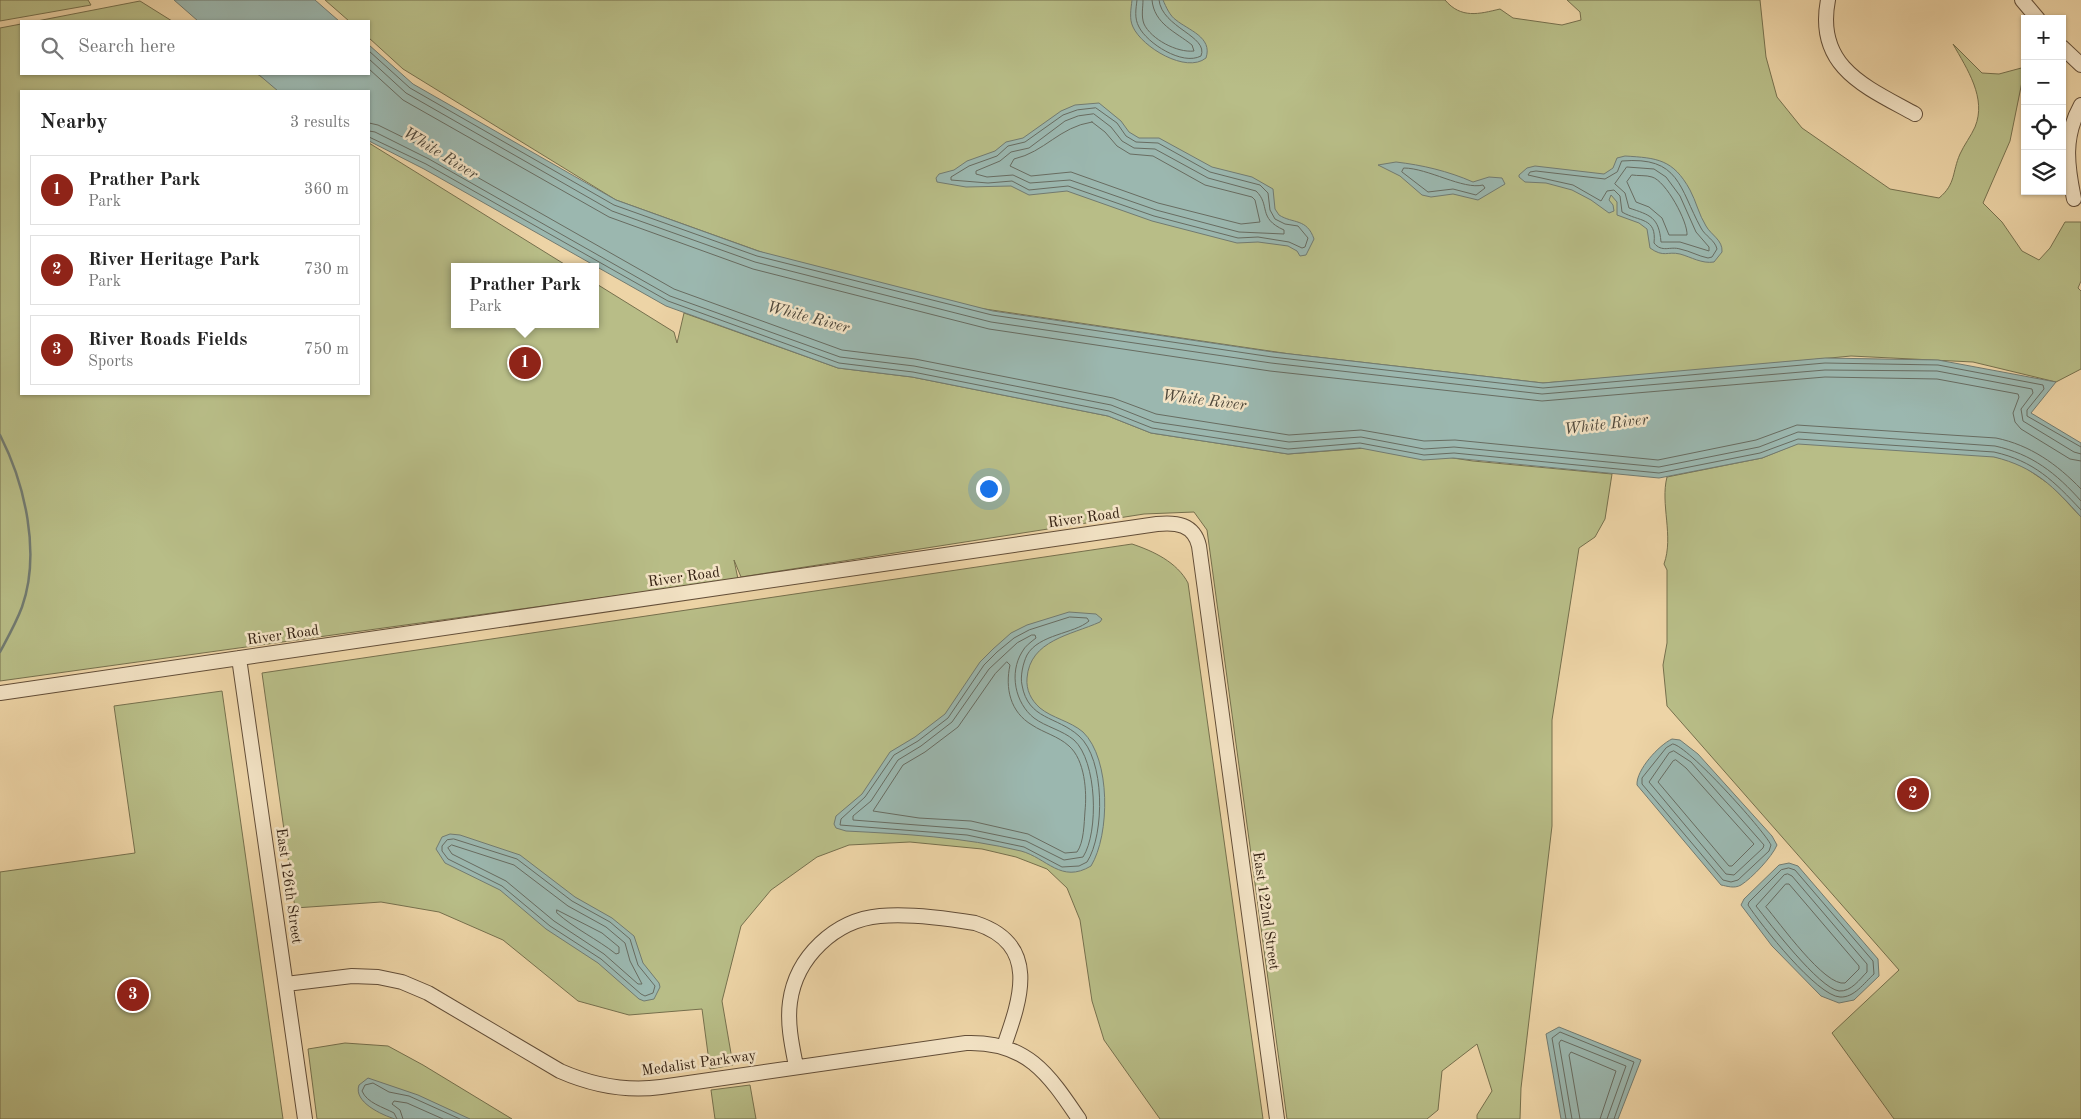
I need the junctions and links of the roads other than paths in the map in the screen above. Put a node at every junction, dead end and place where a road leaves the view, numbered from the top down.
1 (1828, 0) edge
2 (2022, 0) edge
3 (2035, 15) edge
4 (2066, 51) edge
5 (2081, 65) edge
6 (2081, 105) edge
7 (1914, 114) dead end
8 (2074, 199) dead end
9 (239, 658) junction
10 (5, 692) edge
11 (1220, 708) joint
12 (286, 984) junction
13 (1004, 1046) junction
14 (796, 1066) junction
15 (305, 1119) edge
16 (1079, 1119) edge
17 (1277, 1119) edge

1 - 7 street
2 - 3 street
4 - 5 street
6 - 8 street
9 - 10 street, River Road
9 - 11 street, River Road
9 - 12 street, East 126th Street
11 - 17 street, East 122nd Street
12 - 14 street, Medalist Parkway
12 - 15 street, East 126th Street
13 - 14 street, Medalist Parkway
13 - 14 street
13 - 16 street, Medalist Parkway

